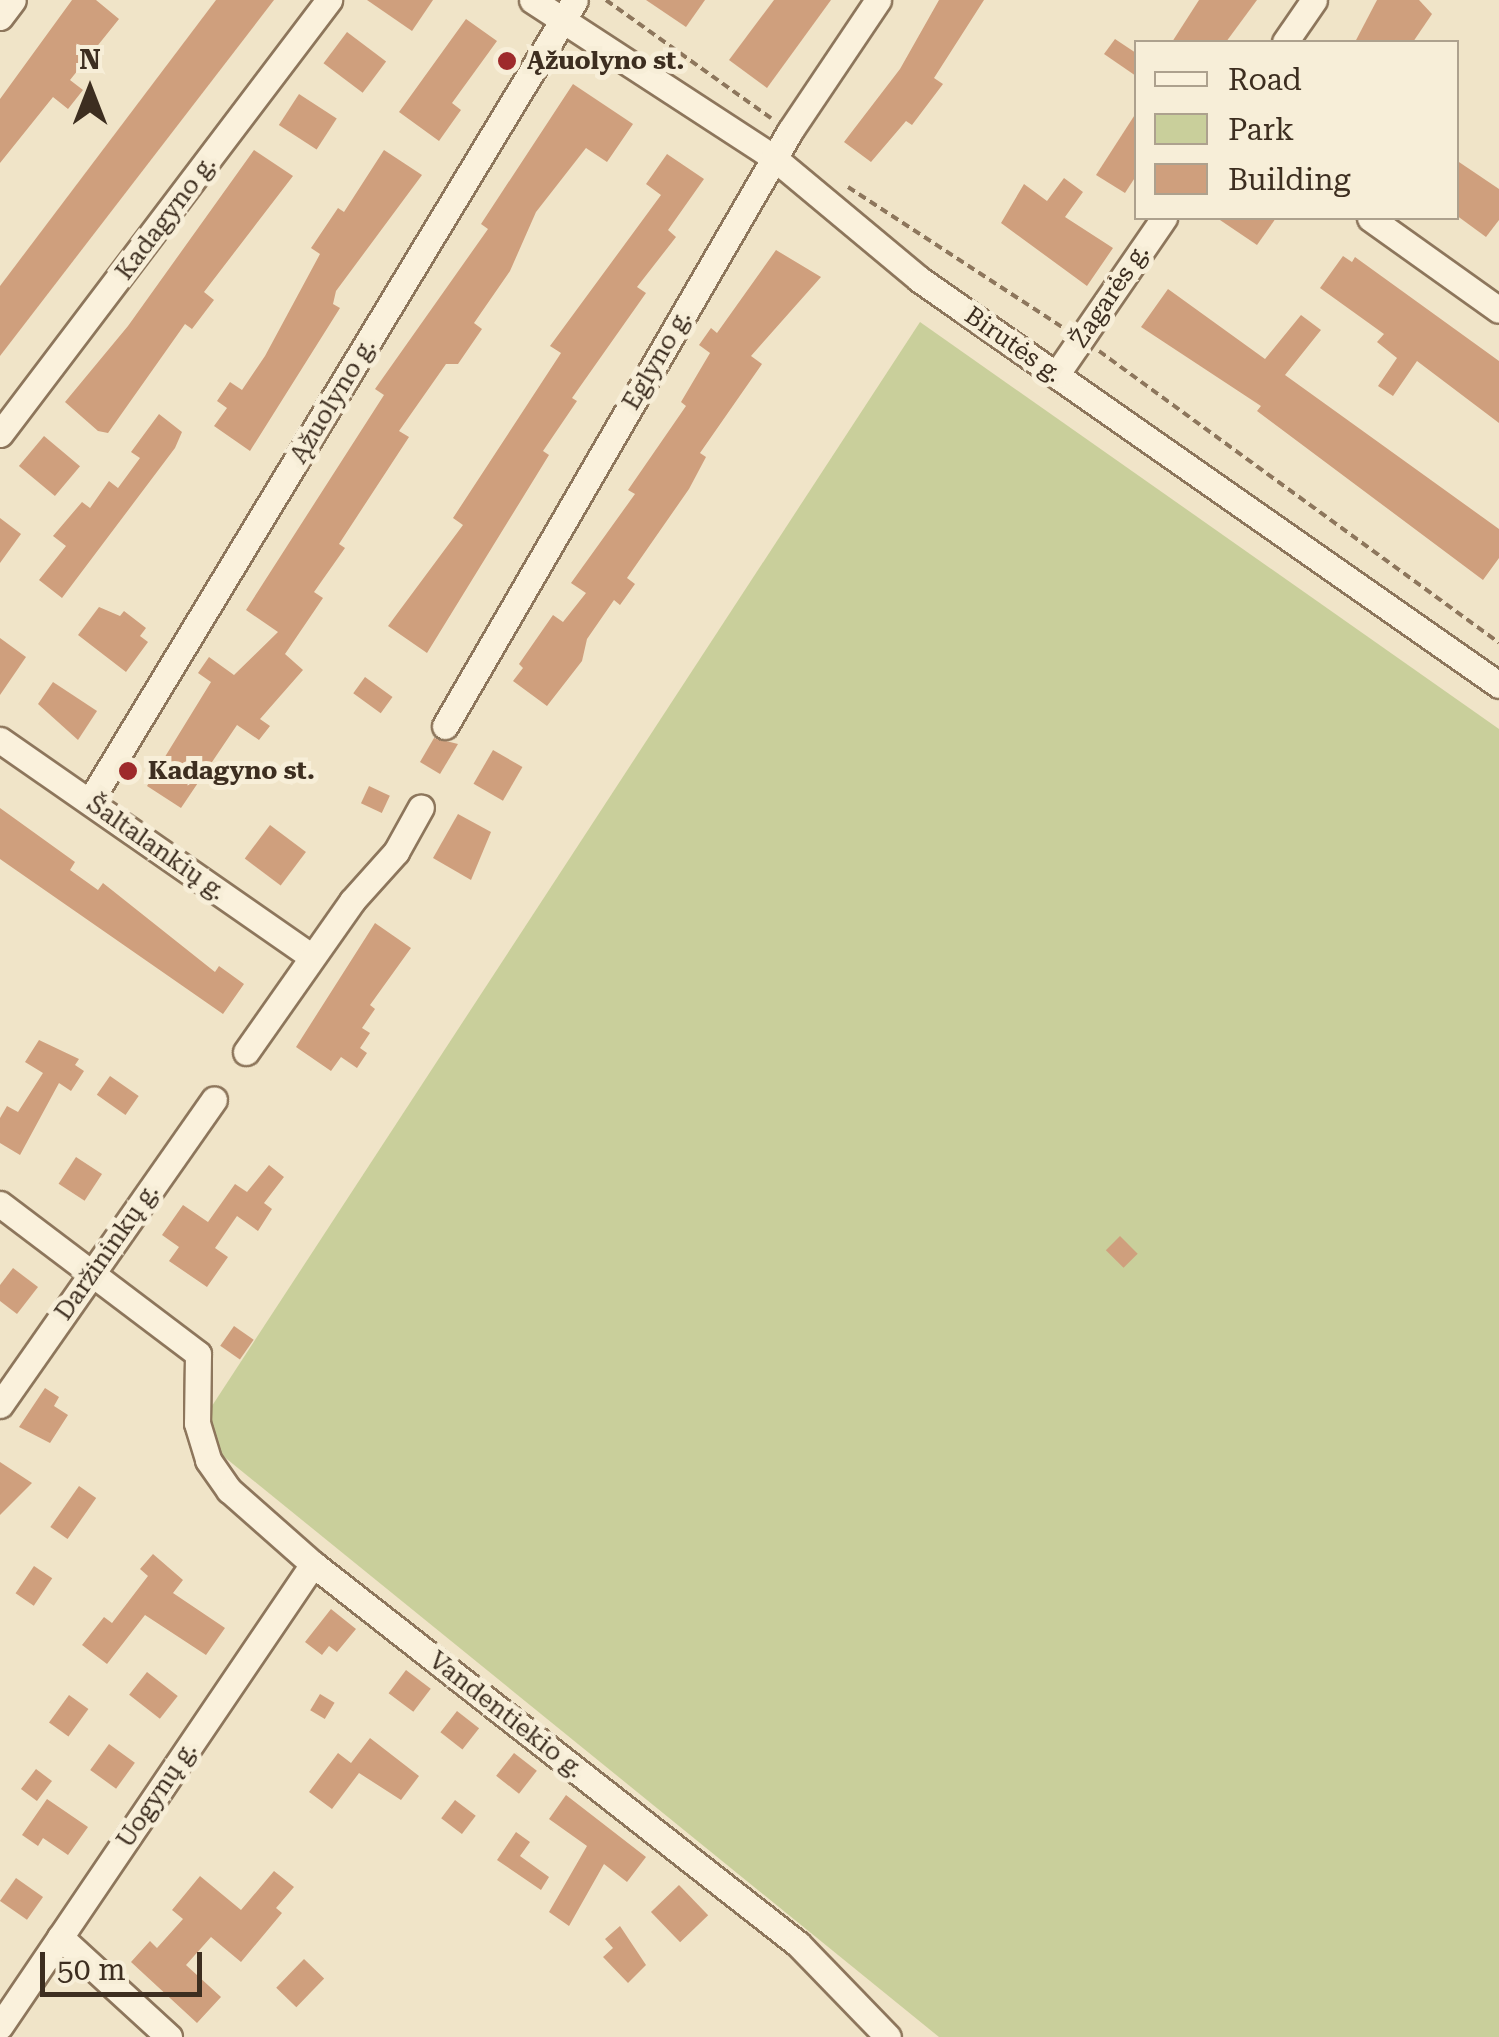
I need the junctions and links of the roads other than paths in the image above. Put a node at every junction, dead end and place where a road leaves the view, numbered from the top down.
1 (13, 0) edge
2 (329, 0) edge
3 (532, 0) edge
4 (878, 0) edge
5 (1314, 0) edge
6 (568, 11) edge
7 (0, 17) edge
8 (1285, 40) edge
9 (774, 158) junction
10 (1163, 220) edge
11 (1373, 220) edge
12 (1499, 310) edge
13 (1056, 376) junction
14 (0, 434) edge
15 (1499, 685) edge
16 (445, 726) dead end
17 (0, 740) edge
18 (90, 801) junction
19 (422, 807) dead end
20 (311, 956) junction
21 (246, 1052) dead end
22 (214, 1099) dead end
23 (0, 1204) edge
24 (94, 1269) junction
25 (0, 1405) edge
26 (313, 1564) junction
27 (60, 1938) junction
28 (0, 2026) edge
29 (170, 2037) edge
30 (888, 2037) edge

1 - 7 street
2 - 14 street, Kadagyno g.
3 - 6 street, Birutės g.
4 - 9 street, Eglyno g.
5 - 8 street
6 - 9 street, Birutės g.
6 - 18 street, Ąžuolyno g.
9 - 13 street, Birutės g.
9 - 16 street, Eglyno g.
10 - 13 street, Žagarės g.
11 - 12 street
13 - 15 street, Birutės g.
17 - 18 street, Šaltalankių g.
18 - 20 street, Šaltalankių g.
19 - 20 street
20 - 21 street
22 - 24 street, Daržininkų g.
23 - 24 street
24 - 25 street, Daržininkų g.
24 - 26 street, Vandentiekio g.
26 - 27 street, Uogynų g.
26 - 30 street, Vandentiekio g.
27 - 28 street, Uogynų g.
27 - 29 street

